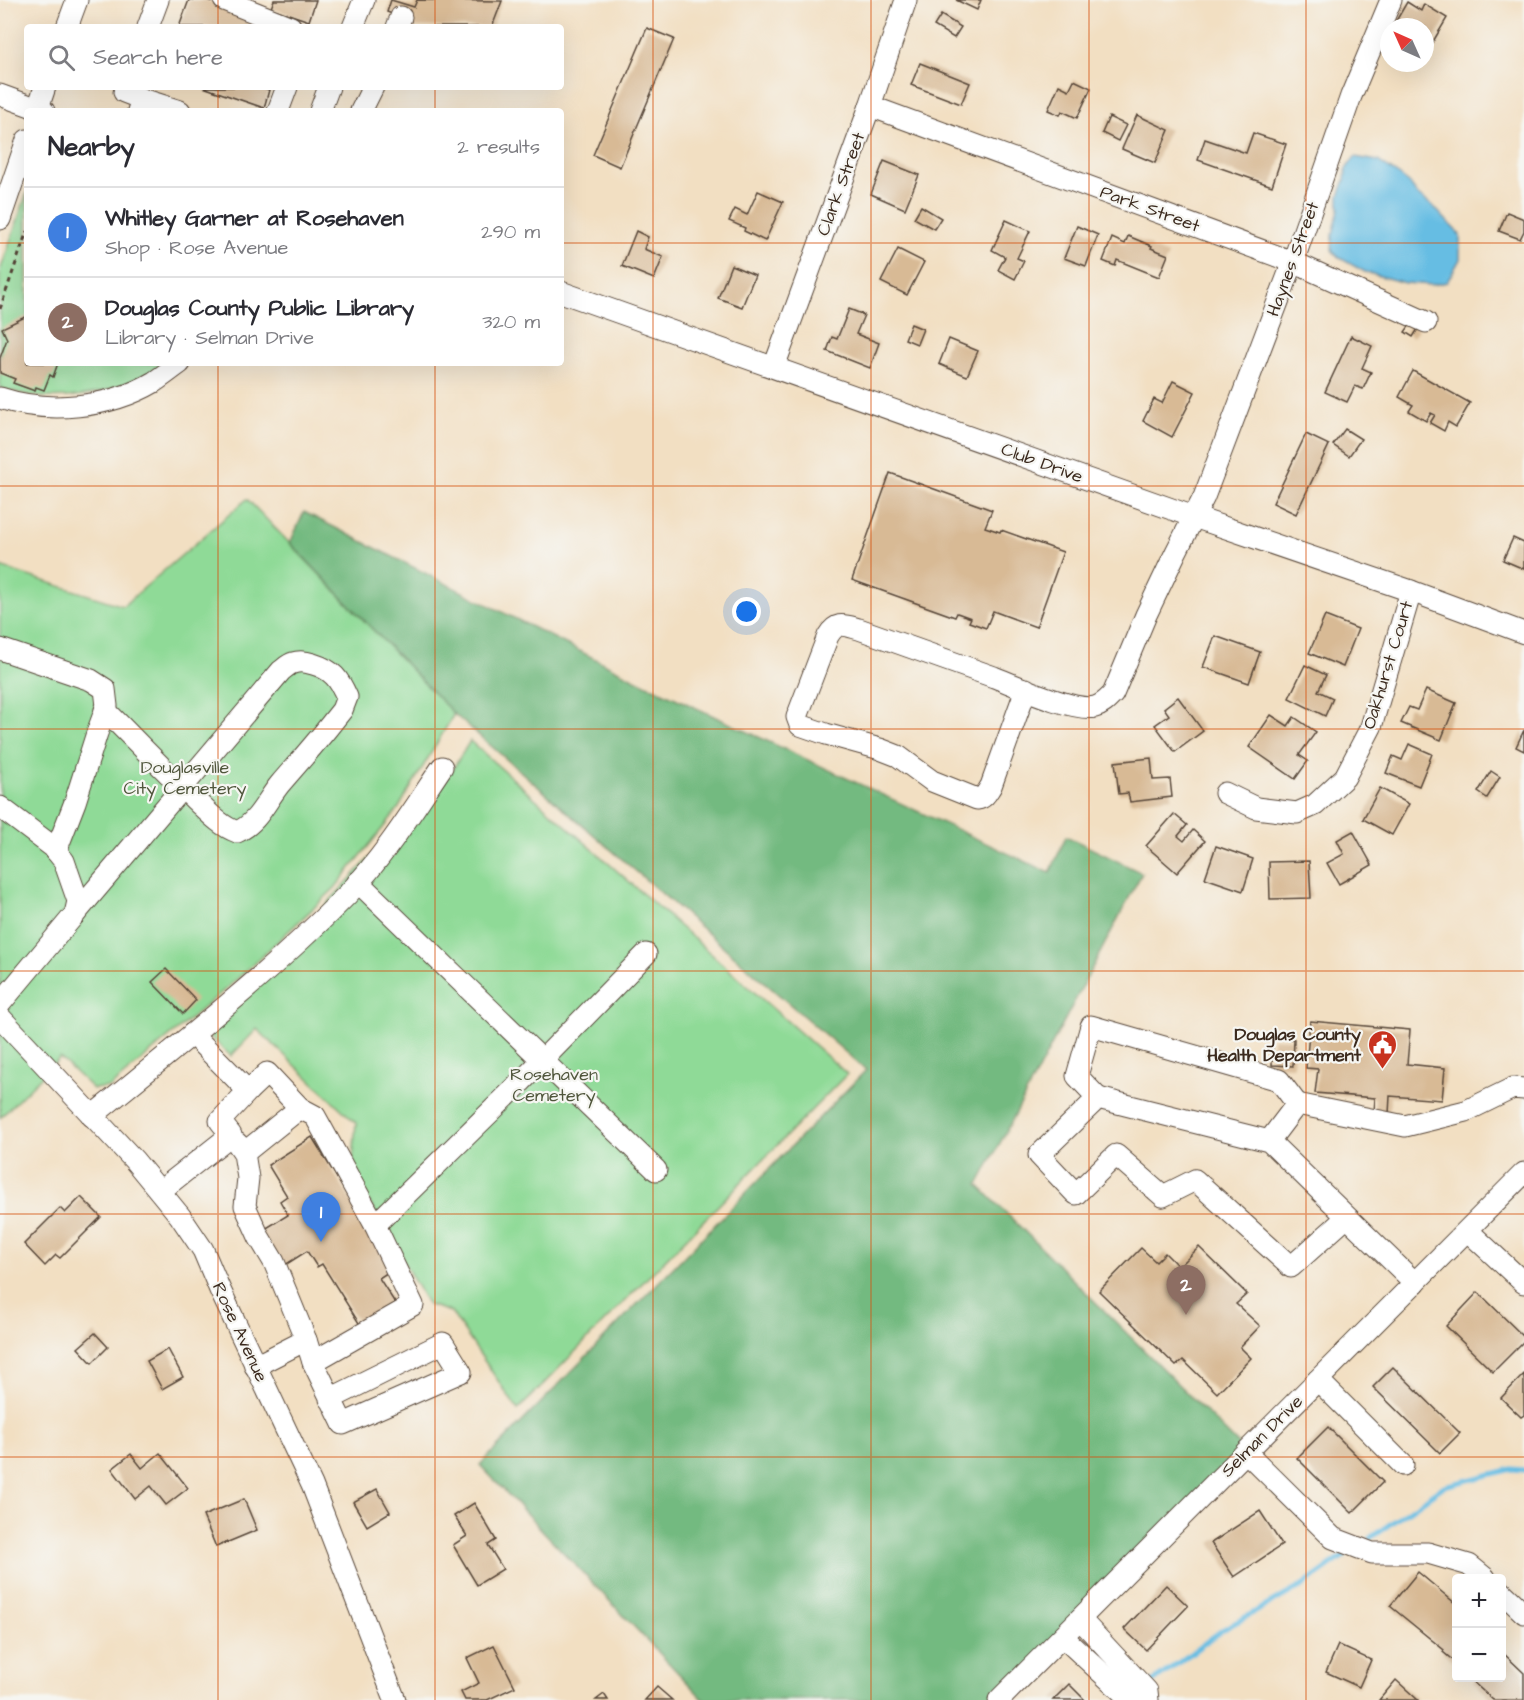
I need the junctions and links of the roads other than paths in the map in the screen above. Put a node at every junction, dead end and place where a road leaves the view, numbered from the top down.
1 (77, 0) edge
2 (158, 0) edge
3 (224, 0) edge
4 (364, 0) edge
5 (906, 0) edge
6 (1391, 0) edge
7 (68, 24) edge
8 (149, 24) edge
9 (284, 24) edge
10 (354, 24) edge
11 (44, 90) edge
12 (286, 90) edge
13 (329, 90) edge
14 (372, 90) edge
15 (0, 95) edge
16 (135, 99) edge
17 (870, 106) junction
18 (35, 108) edge
19 (40, 108) edge
20 (169, 108) edge
21 (279, 108) edge
22 (321, 108) edge
23 (362, 108) edge
24 (24, 148) edge
25 (2, 207) edge
26 (1293, 262) junction
27 (564, 293) edge
28 (1426, 322) dead end
29 (176, 366) edge
30 (774, 367) junction
31 (0, 398) edge
32 (1194, 517) junction
33 (1411, 591) junction
34 (1524, 633) edge
35 (0, 649) edge
36 (1026, 690) junction
37 (105, 710) junction
38 (442, 767) dead end
39 (182, 788) junction
40 (1225, 793) dead end
41 (0, 807) edge
42 (56, 851) junction
43 (358, 882) junction
44 (75, 914) junction
45 (646, 954) dead end
46 (0, 1004) edge
47 (0, 1017) edge
48 (192, 1034) junction
49 (542, 1060) junction
50 (1524, 1089) edge
51 (248, 1091) junction
52 (1098, 1098) junction
53 (1297, 1104) junction
54 (300, 1108) junction
55 (92, 1116) junction
56 (231, 1135) junction
57 (1269, 1141) junction
58 (244, 1153) junction
59 (656, 1170) dead end
60 (1524, 1173) edge
61 (160, 1191) junction
62 (1347, 1217) junction
63 (375, 1225) junction
64 (1468, 1230) junction
65 (1415, 1283) junction
66 (1524, 1283) edge
67 (306, 1340) junction
68 (313, 1362) junction
69 (255, 1366) junction
70 (1318, 1380) junction
71 (330, 1399) junction
72 (1246, 1452) junction
73 (1403, 1465) dead end
74 (1480, 1574) edge
75 (1506, 1596) edge
76 (1524, 1613) edge
77 (1080, 1619) junction
78 (1063, 1637) junction
79 (395, 1700) edge
80 (999, 1700) edge
81 (1131, 1700) edge
82 (1148, 1700) edge

1 - 7 street
2 - 8 street
3 - 9 street
4 - 10 street
5 - 17 street, Clark Street
6 - 26 street, Haynes Street
11 - 19 street
12 - 21 street
13 - 22 street
14 - 23 street
15 - 18 street
16 - 20 street
17 - 26 street, Park Street
17 - 30 street, Clark Street
24 - 25 street
26 - 28 street, Park Street
26 - 32 street, Haynes Street
27 - 30 street, Club Drive
29 - 31 street
30 - 32 street, Club Drive
32 - 33 street, Club Drive
32 - 36 street, Haynes Street
33 - 34 street, Club Drive
33 - 40 street, Oakhurst Court
35 - 37 street
36 - 36 street, Haynes Street
37 - 39 street
37 - 42 street
38 - 43 street
39 - 39 street
39 - 44 street
41 - 42 street
42 - 44 street
43 - 48 street
43 - 49 street
44 - 46 street
45 - 49 street
47 - 55 street, Rose Avenue
48 - 51 street
48 - 55 street
49 - 59 street
49 - 63 street
50 - 53 street
51 - 54 street
51 - 56 street
52 - 53 street
52 - 57 street
52 - 62 street
53 - 57 street
54 - 58 street
54 - 63 street
55 - 61 street, Rose Avenue
56 - 58 street
56 - 61 street
57 - 62 street
58 - 67 street
60 - 64 street, Selman Drive
61 - 69 street, Rose Avenue
62 - 65 street
63 - 68 street
64 - 65 street, Selman Drive
64 - 66 street
65 - 70 street, Selman Drive
67 - 68 street
67 - 69 street
68 - 71 street
69 - 79 street, Rose Avenue
70 - 72 street, Selman Drive
70 - 73 street
71 - 71 street
72 - 74 street
72 - 77 street, Selman Drive
75 - 76 street
77 - 78 street, Selman Drive
77 - 82 street
78 - 80 street, Selman Drive
78 - 81 street

